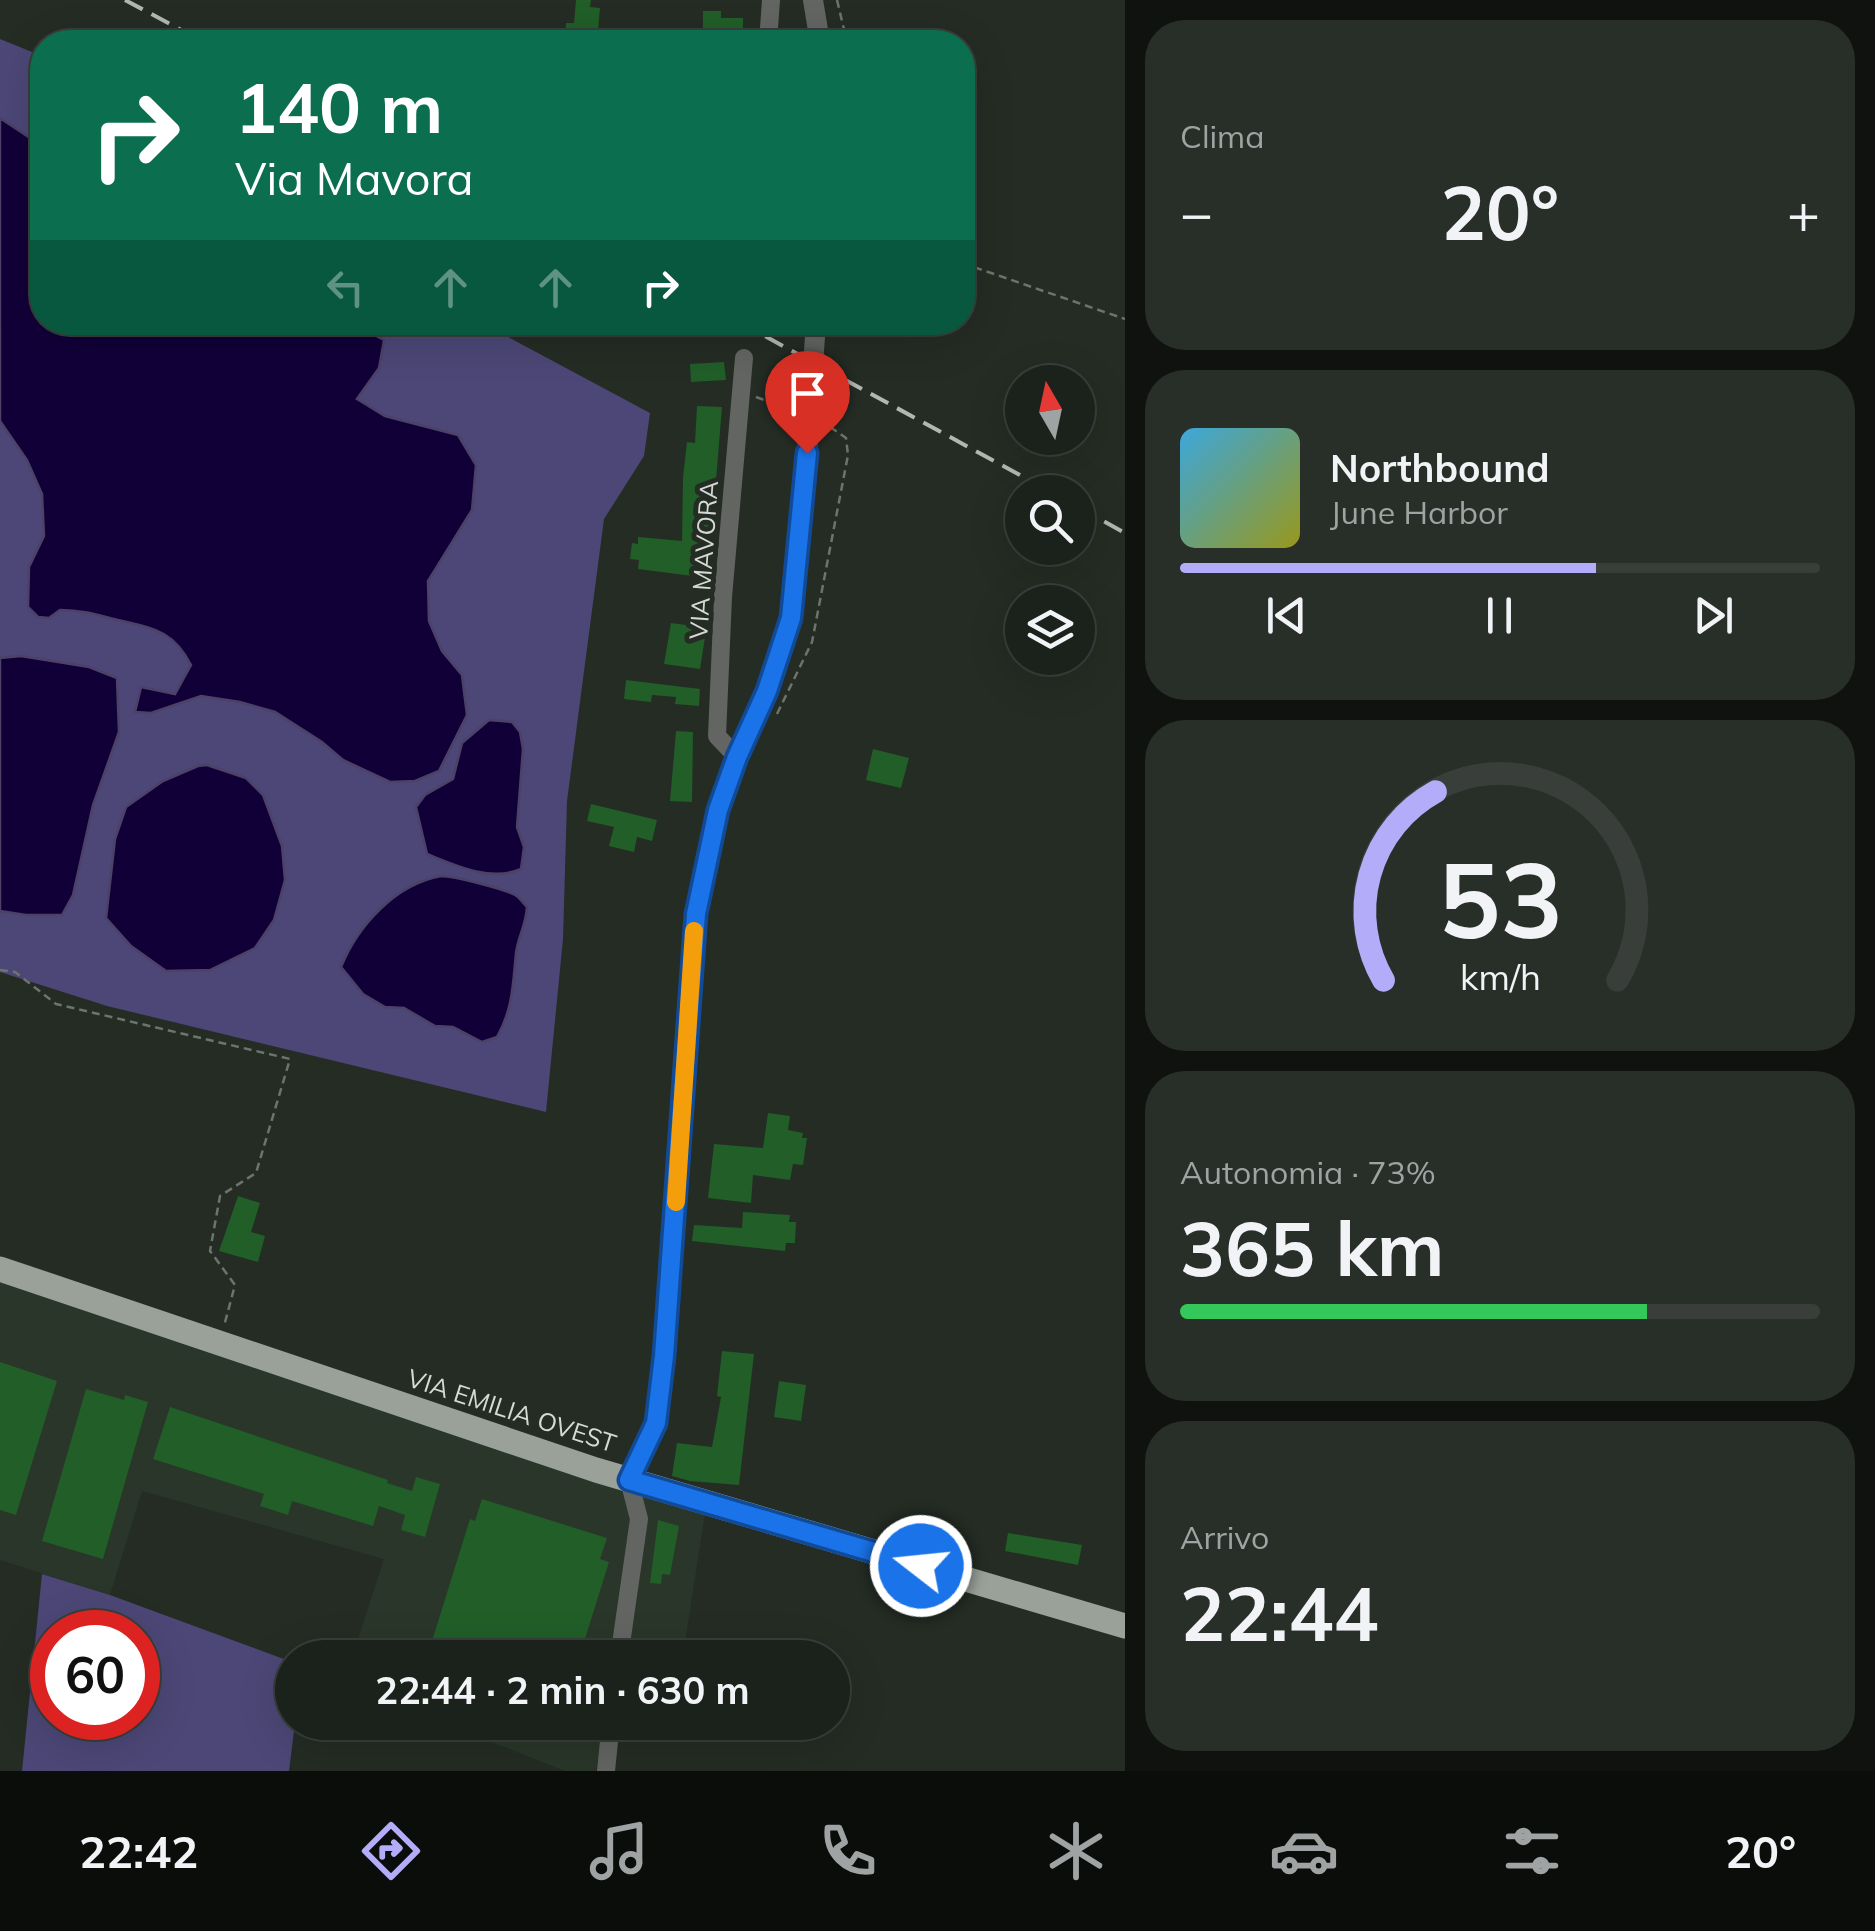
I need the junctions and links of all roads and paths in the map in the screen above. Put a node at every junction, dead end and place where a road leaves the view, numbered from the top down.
1 (771, 0) edge
2 (813, 0) edge
3 (837, 0) edge
4 (769, 30) edge
5 (818, 30) edge
6 (845, 30) edge
7 (975, 267) edge
8 (1125, 319) edge
9 (815, 335) edge
10 (744, 358) dead end
11 (741, 392) junction
12 (776, 404) dead end
13 (822, 420) dead end
14 (777, 714) dead end
15 (737, 757) junction
16 (0, 970) edge
17 (0, 1269) edge
18 (219, 1343) junction
19 (629, 1480) junction
20 (1125, 1626) edge
21 (622, 1640) edge
22 (610, 1740) edge
23 (606, 1771) edge

1 - 4 street
2 - 5 street
3 - 6 path
7 - 8 path
9 - 15 street, bridge
10 - 11 street, VIA MAVORA
11 - 12 path
11 - 15 street, VIA MAVORA
13 - 14 path
15 - 19 street
16 - 18 path
17 - 18 main road, VIA EMILIA OVEST
18 - 19 main road, VIA EMILIA OVEST
19 - 20 main road, VIA EMILIA OVEST
19 - 21 street
22 - 23 street

